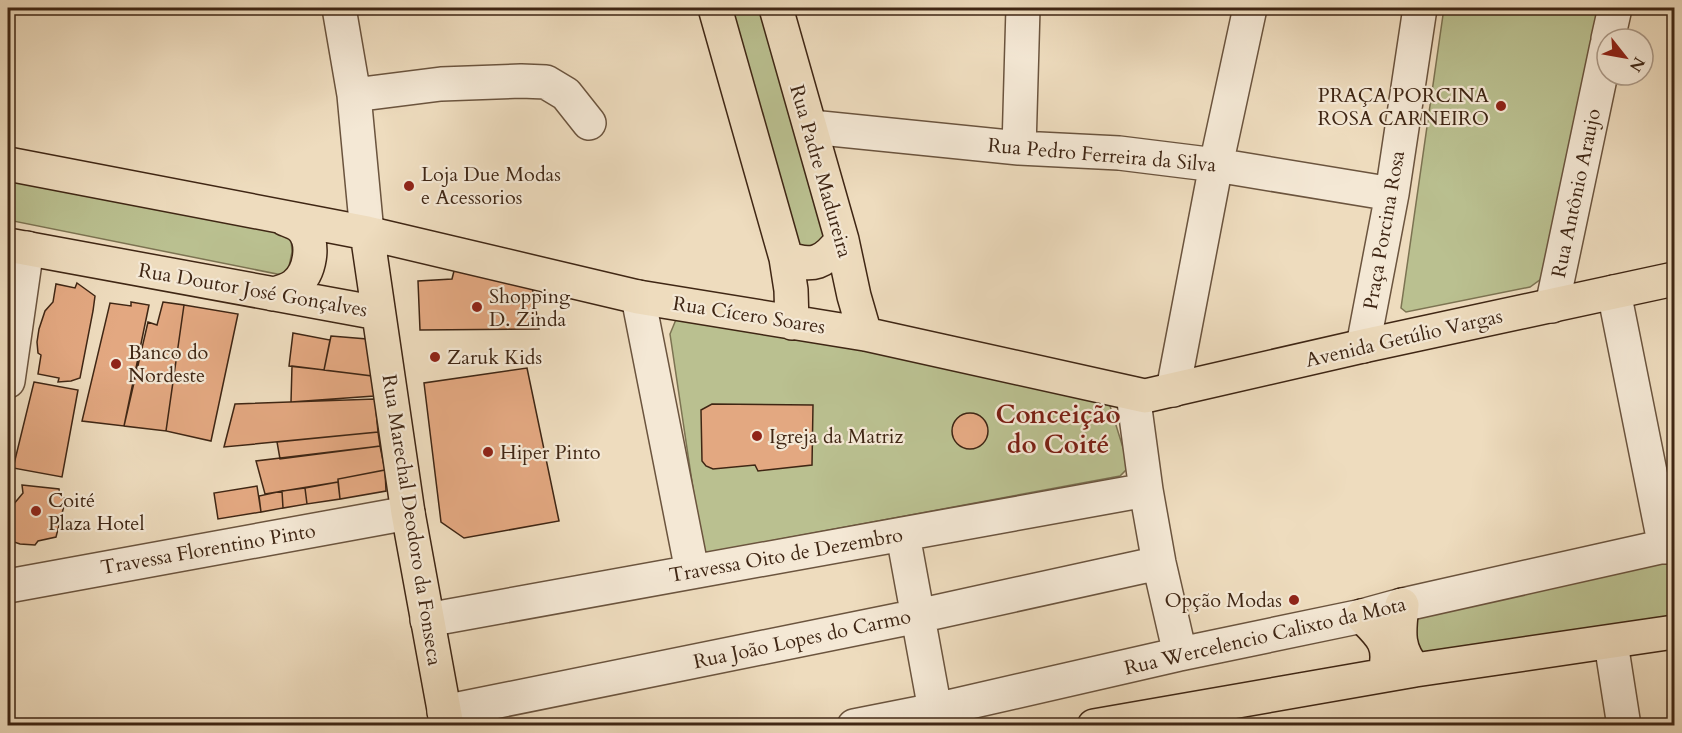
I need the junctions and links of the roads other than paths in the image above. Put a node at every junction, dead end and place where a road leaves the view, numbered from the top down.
1 (339, 8) edge
2 (715, 8) edge
3 (776, 8) edge
4 (1023, 8) edge
5 (1250, 8) edge
6 (1420, 8) edge
7 (1615, 8) edge
8 (1611, 27) edge
9 (1598, 87) edge
10 (354, 95) junction
11 (589, 123) dead end
12 (811, 127) junction
13 (1019, 148) junction
14 (8, 164) edge
15 (1216, 165) junction
16 (1392, 194) junction
17 (285, 219) junction
18 (367, 233) junction
19 (842, 240) junction
20 (17, 247) edge
21 (786, 258) junction
22 (1674, 279) edge
23 (1614, 292) junction
24 (273, 294) junction
25 (639, 297) junction
26 (1552, 306) junction
27 (378, 313) junction
28 (792, 323) junction
29 (865, 334) junction
30 (1363, 346) junction
31 (8, 381) edge
32 (1173, 390) junction
33 (1133, 394) junction
34 (1146, 490) junction
35 (408, 513) junction
36 (903, 535) junction
37 (1670, 546) edge
38 (1159, 563) junction
39 (692, 571) junction
40 (8, 586) edge
41 (1402, 605) junction
42 (918, 615) junction
43 (1362, 616) junction
44 (427, 620) junction
45 (1674, 632) edge
46 (1611, 643) junction
47 (1180, 654) junction
48 (1399, 673) junction
49 (935, 710) junction
50 (1191, 717) edge
51 (446, 719) edge
52 (854, 726) edge
53 (1094, 726) edge
54 (1624, 726) edge

1 - 10 street
2 - 21 main road
3 - 12 main road, Rua Padre Madureira
4 - 13 street
5 - 15 street
6 - 16 street, Praça Porcina Rosa
7 - 8 street
9 - 26 street, Rua Antônio Araujo
10 - 11 street
10 - 18 street
12 - 13 street, Rua Pedro Ferreira da Silva
12 - 19 main road, Rua Padre Madureira
13 - 15 street, Rua Pedro Ferreira da Silva
14 - 17 main road
15 - 16 street, Rua Pedro Ferreira da Silva
15 - 32 street
16 - 30 street, Praça Porcina Rosa
17 - 18 main road
17 - 24 main road
18 - 25 main road, Rua Cícero Soares
18 - 27 main road, Rua Doutor José Gonçalves
19 - 21 main road
19 - 29 main road, Rua Padre Madureira
20 - 24 main road, Rua Doutor José Gonçalves
20 - 31 street
21 - 28 main road
22 - 23 main road, Avenida Getúlio Vargas
23 - 26 main road, Avenida Getúlio Vargas
23 - 37 street
24 - 27 main road, Rua Doutor José Gonçalves
25 - 28 main road, Rua Cícero Soares
25 - 39 street
26 - 30 main road, Avenida Getúlio Vargas
27 - 35 main road, Rua Marechal Deodoro da Fonseca
28 - 29 main road, Rua Cícero Soares
29 - 33 main road, Rua Cícero Soares
30 - 32 main road, Avenida Getúlio Vargas
32 - 33 main road, Avenida Getúlio Vargas
33 - 34 street
34 - 36 street, Travessa Oito de Dezembro
34 - 38 street
35 - 40 street, Travessa Florentino Pinto
35 - 44 main road, Rua Marechal Deodoro da Fonseca
36 - 39 street, Travessa Oito de Dezembro
36 - 42 street
37 - 41 street, Rua Wercelencio Calixto da Mota
38 - 42 street, Rua João Lopes do Carmo
38 - 47 street
39 - 44 street, Travessa Oito de Dezembro
41 - 43 street, Rua Wercelencio Calixto da Mota
41 - 48 main road
42 - 49 street
42 - 51 street, Rua João Lopes do Carmo
43 - 47 street, Rua Wercelencio Calixto da Mota
43 - 48 main road
44 - 51 main road, Rua Marechal Deodoro da Fonseca
45 - 46 main road
46 - 48 main road
46 - 54 street
47 - 49 street, Rua Wercelencio Calixto da Mota
48 - 50 main road
49 - 52 street, Rua Wercelencio Calixto da Mota
50 - 53 main road

